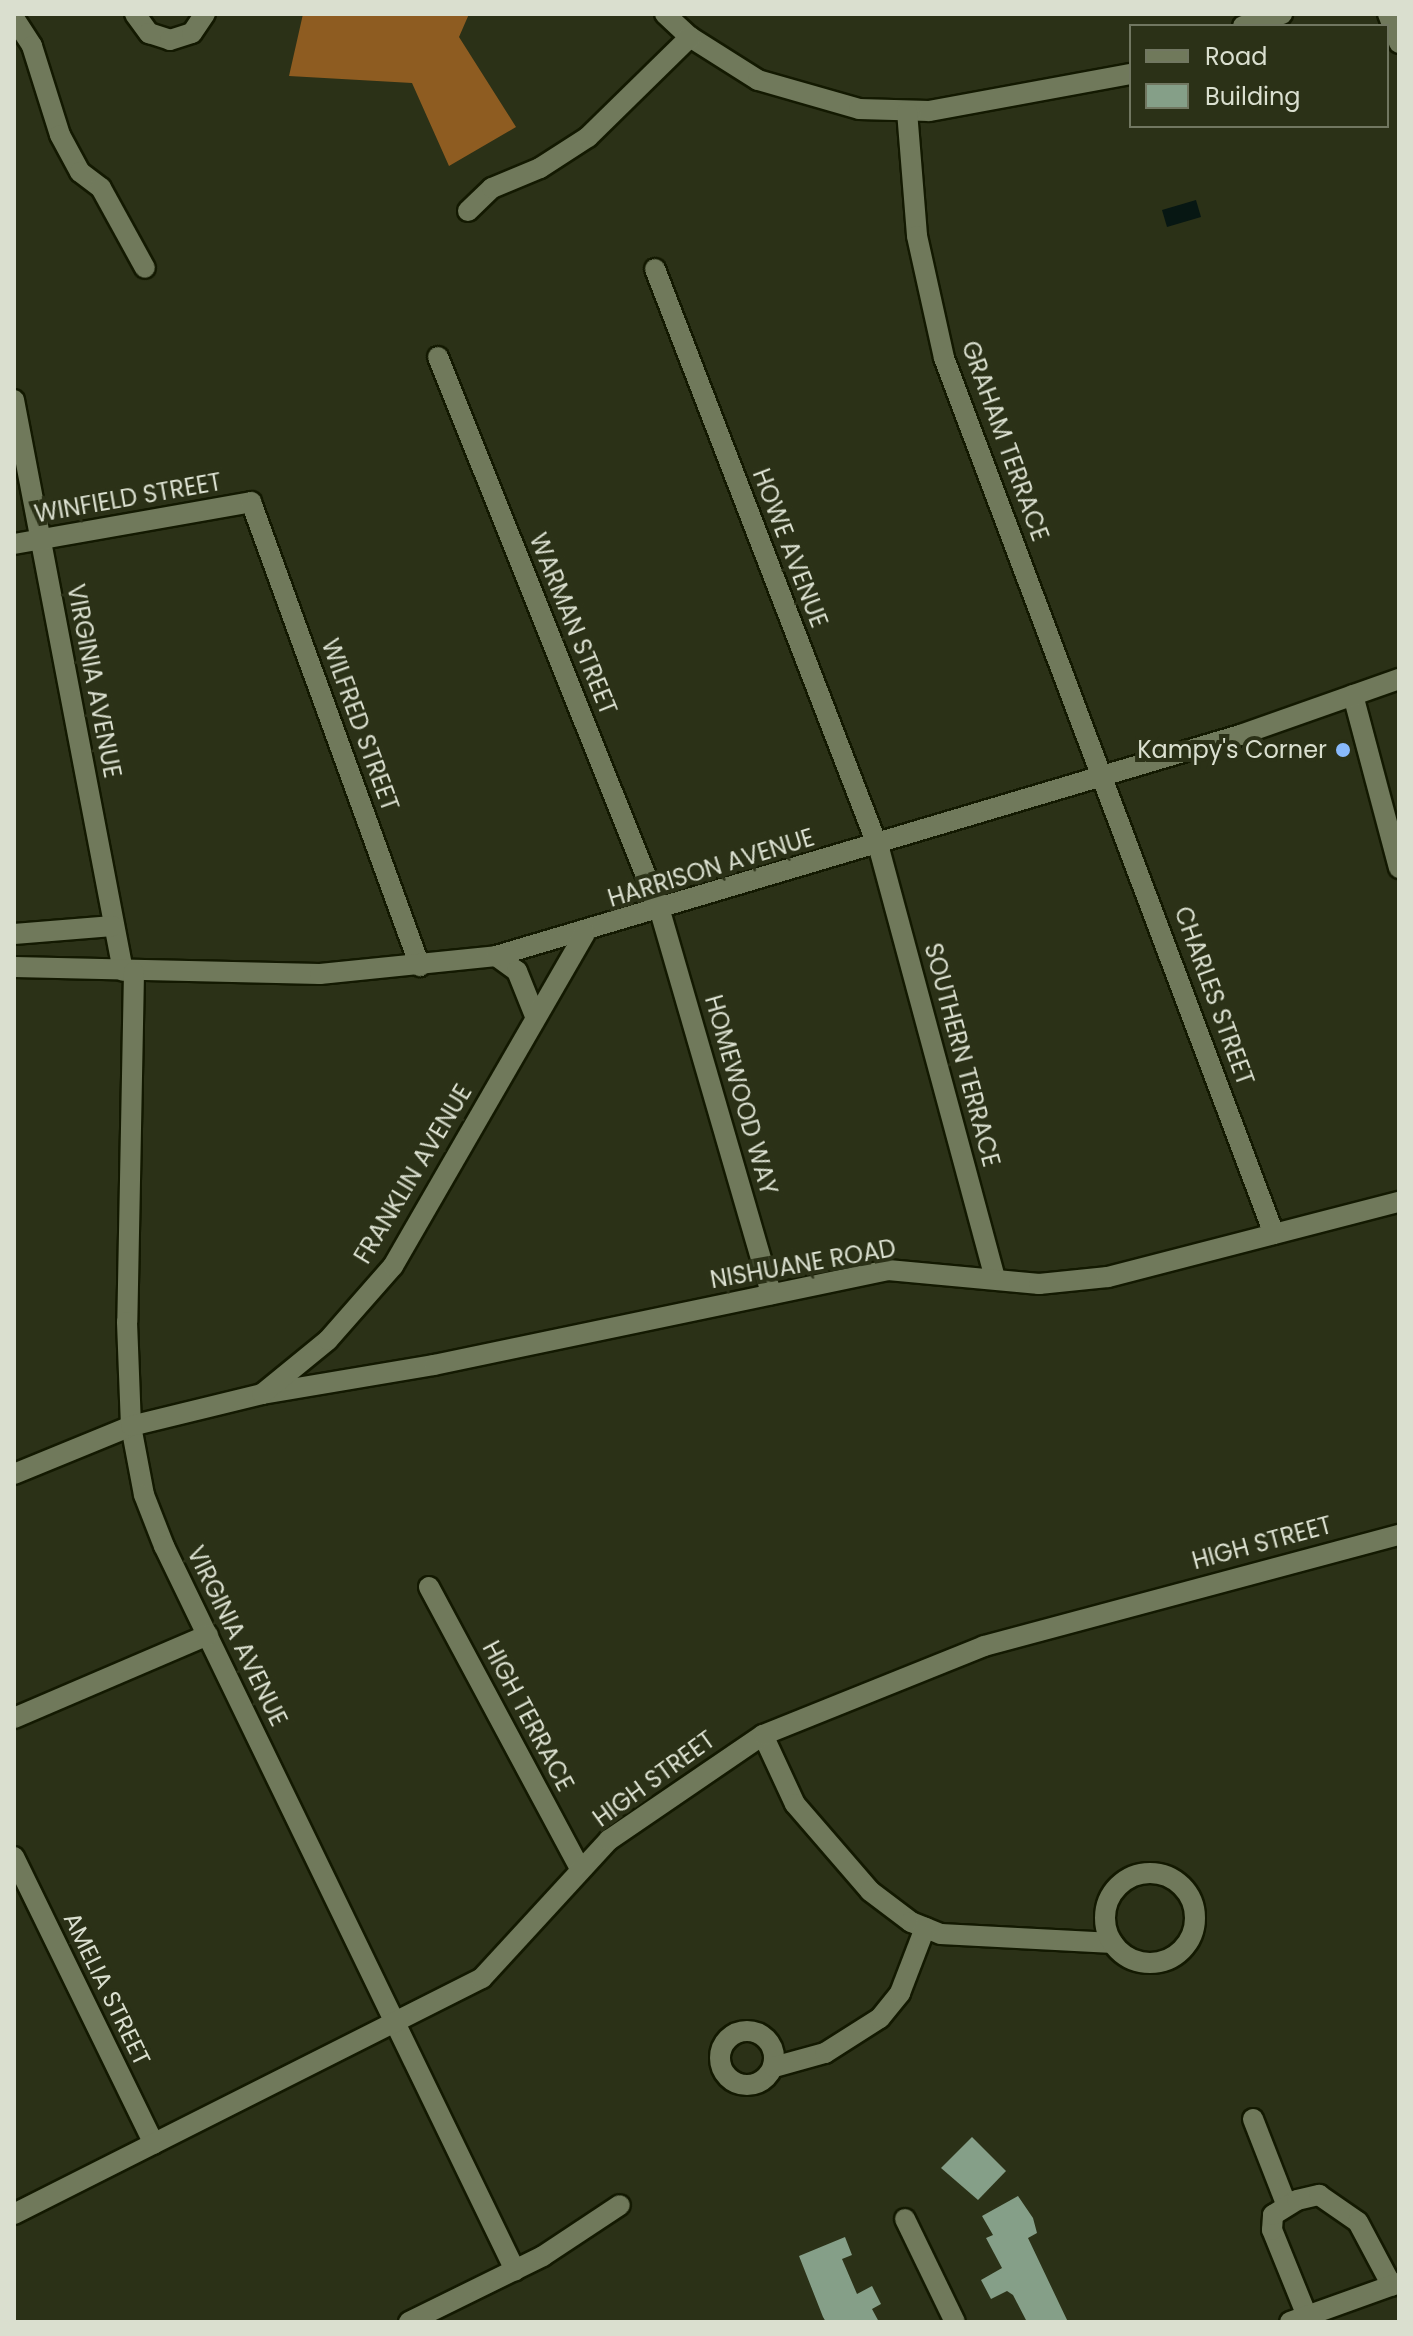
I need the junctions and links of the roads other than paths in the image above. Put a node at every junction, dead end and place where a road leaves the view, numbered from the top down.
1 (135, 14) edge
2 (205, 14) edge
3 (665, 14) edge
4 (1282, 14) edge
5 (1388, 14) edge
6 (14, 18) edge
7 (1250, 24) edge
8 (690, 37) junction
9 (1399, 43) edge
10 (1129, 74) edge
11 (907, 111) junction
12 (468, 211) dead end
13 (145, 268) dead end
14 (655, 269) dead end
15 (438, 357) dead end
16 (14, 400) edge
17 (251, 502) joint
18 (41, 540) junction
19 (14, 544) edge
20 (1399, 679) edge
21 (1353, 695) junction
22 (1106, 776) junction
23 (878, 845) junction
24 (1399, 868) edge
25 (660, 911) junction
26 (113, 926) junction
27 (585, 933) junction
28 (14, 934) edge
29 (496, 956) junction
30 (420, 966) junction
31 (14, 967) edge
32 (128, 971) junction
33 (535, 1016) junction
34 (1399, 1202) edge
35 (1274, 1234) junction
36 (995, 1279) junction
37 (771, 1294) junction
38 (262, 1394) junction
39 (131, 1426) junction
40 (14, 1474) edge
41 (1399, 1535) edge
42 (429, 1587) dead end
43 (208, 1635) junction
44 (14, 1718) edge
45 (763, 1735) junction
46 (14, 1857) edge
47 (581, 1870) junction
48 (925, 1928) junction
49 (1113, 1943) junction
50 (395, 2021) junction
51 (774, 2067) dead end
52 (1253, 2119) dead end
53 (154, 2144) junction
54 (620, 2205) dead end
55 (1287, 2206) junction
56 (14, 2214) edge
57 (905, 2219) dead end
58 (515, 2270) junction
59 (1396, 2285) edge
60 (1298, 2319) edge
61 (409, 2322) edge
62 (955, 2322) edge

1 - 2 street
3 - 8 street
4 - 7 street
5 - 9 street
6 - 13 street
8 - 11 street
8 - 12 street
10 - 11 street
11 - 22 street, GRAHAM TERRACE
14 - 23 street, HOWE AVENUE
15 - 25 street, WARMAN STREET
16 - 18 street, VIRGINIA AVENUE
17 - 18 street, WINFIELD STREET
17 - 30 street, WILFRED STREET
18 - 19 street, WINFIELD STREET
18 - 26 street, VIRGINIA AVENUE
20 - 21 street, HARRISON AVENUE
21 - 22 street, HARRISON AVENUE
21 - 24 street
22 - 23 street, HARRISON AVENUE
22 - 35 street, CHARLES STREET
23 - 25 street, HARRISON AVENUE
23 - 36 street, SOUTHERN TERRACE
25 - 27 street, HARRISON AVENUE
25 - 37 street, HOMEWOOD WAY
26 - 28 street
26 - 32 street, VIRGINIA AVENUE
27 - 29 street, HARRISON AVENUE
27 - 33 street, FRANKLIN AVENUE
29 - 30 street, HARRISON AVENUE
29 - 33 street
30 - 32 street, HARRISON AVENUE
31 - 32 street, HARRISON AVENUE
32 - 39 street, VIRGINIA AVENUE
33 - 38 street, FRANKLIN AVENUE
34 - 35 street, NISHUANE ROAD
35 - 36 street, NISHUANE ROAD
36 - 37 street, NISHUANE ROAD
37 - 38 street, NISHUANE ROAD
38 - 39 street, FRANKLIN AVENUE
39 - 40 street, FRANKLIN AVENUE
39 - 43 street, VIRGINIA AVENUE
41 - 45 street, HIGH STREET
42 - 47 street, HIGH TERRACE
43 - 44 street
43 - 50 street, VIRGINIA AVENUE
45 - 47 street, HIGH STREET
45 - 48 street
46 - 53 street, AMELIA STREET
47 - 50 street, HIGH STREET
48 - 49 street
48 - 51 street
49 - 49 street
50 - 53 street, HIGH STREET
50 - 58 street, VIRGINIA AVENUE
52 - 55 street
53 - 56 street, HIGH STREET
54 - 58 street
55 - 59 street
55 - 60 street
57 - 62 street
58 - 61 street
59 - 60 street

